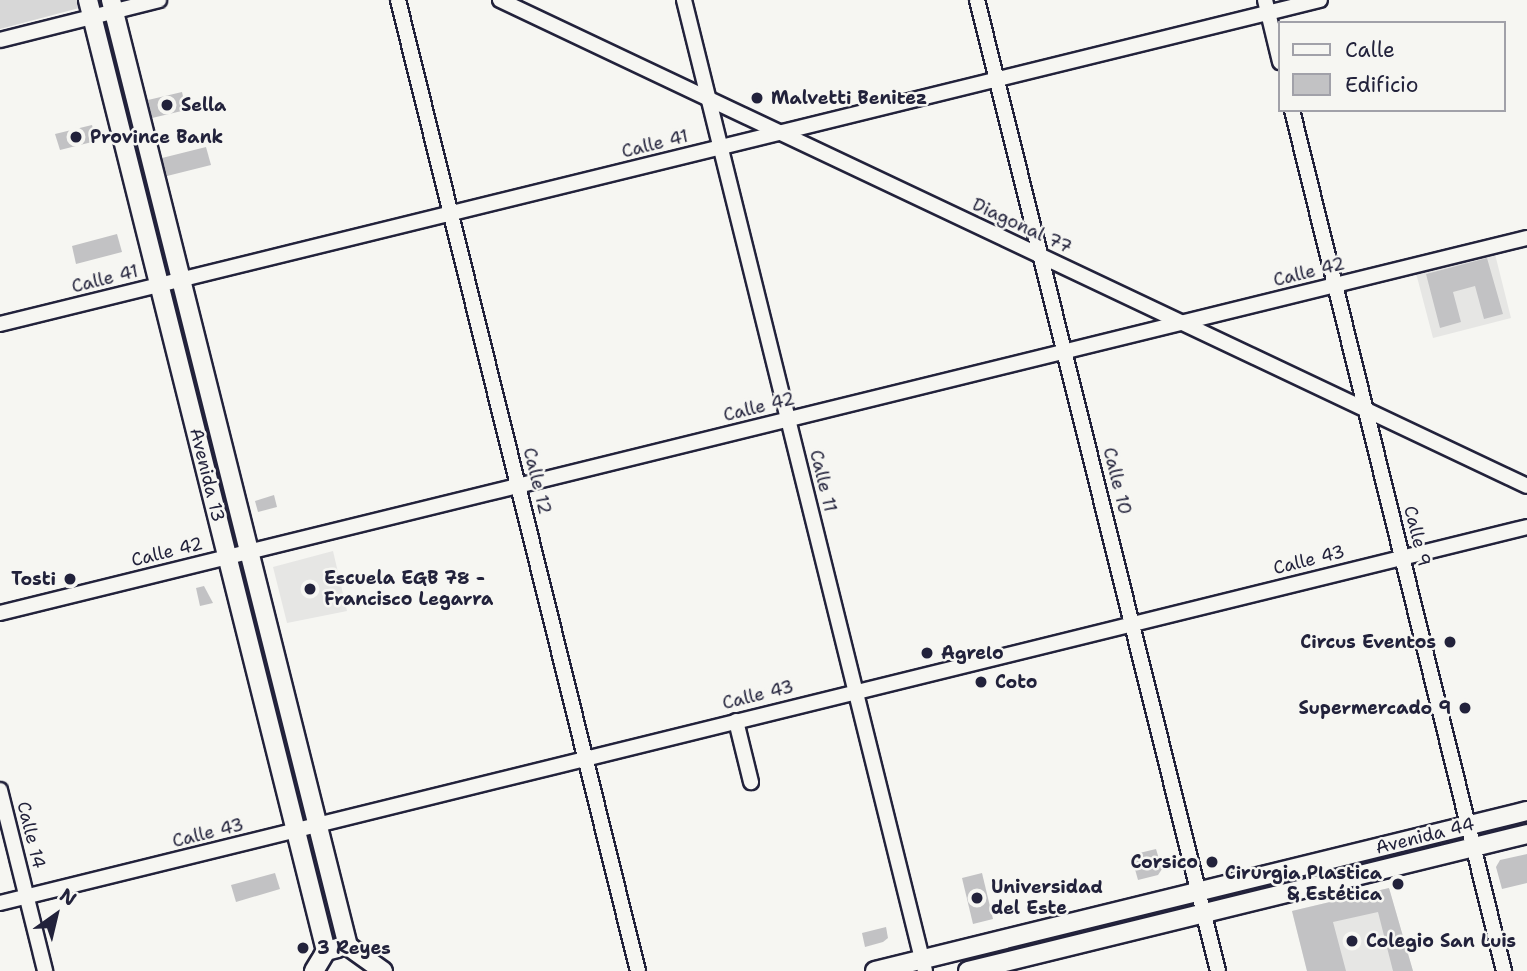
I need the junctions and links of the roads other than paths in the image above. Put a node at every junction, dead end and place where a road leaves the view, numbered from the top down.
1 (88, 0) edge
2 (159, 0) edge
3 (397, 0) edge
4 (500, 0) edge
5 (684, 0) edge
6 (978, 0) edge
7 (1320, 0) edge
8 (113, 6) edge
9 (1266, 6) edge
10 (92, 18) junction
11 (0, 40) edge
12 (1278, 54) edge
13 (997, 79) junction
14 (708, 98) junction
15 (1292, 112) edge
16 (782, 133) junction
17 (720, 147) junction
18 (450, 214) junction
19 (1527, 238) edge
20 (1041, 257) junction
21 (181, 279) junction
22 (159, 285) junction
23 (1335, 285) junction
24 (1184, 323) junction
25 (0, 324) edge
26 (1065, 351) junction
27 (1366, 409) junction
28 (788, 419) junction
29 (518, 486) junction
30 (1527, 486) edge
31 (1527, 527) edge
32 (249, 552) junction
33 (1403, 556) junction
34 (228, 557) junction
35 (0, 613) edge
36 (1132, 623) junction
37 (855, 691) junction
38 (736, 721) junction
39 (586, 757) junction
40 (751, 782) dead end
41 (0, 790) edge
42 (1527, 811) edge
43 (317, 824) junction
44 (1467, 826) junction
45 (296, 831) junction
46 (1527, 834) edge
47 (1473, 847) junction
48 (1199, 893) junction
49 (27, 897) junction
50 (0, 904) edge
51 (1204, 913) junction
52 (348, 946) junction
53 (326, 951) junction
54 (924, 965) edge
55 (45, 971) edge
56 (314, 971) edge
57 (383, 971) edge
58 (638, 971) edge
59 (875, 971) edge
60 (968, 971) edge
61 (1218, 971) edge
62 (1504, 971) edge

1 - 10 main road, Avenida 13
2 - 8 street
3 - 18 street, Calle 12
4 - 14 street, Diagonal 77
5 - 14 street, Calle 11
6 - 13 street, Calle 10
7 - 9 street, Calle 41
8 - 10 street
8 - 21 main road, Avenida 13
9 - 12 street
9 - 13 street, Calle 41
10 - 11 street
10 - 22 main road, Avenida 13
13 - 16 street, Calle 41
13 - 20 street, Calle 10
14 - 16 street, Diagonal 77
14 - 17 street, Calle 11
15 - 23 street, Calle 9
16 - 17 street, Calle 41
16 - 20 street, Diagonal 77
17 - 18 street, Calle 41
17 - 28 street, Calle 11
18 - 21 street, Calle 41
18 - 29 street, Calle 12
19 - 23 street, Calle 42
20 - 24 street, Diagonal 77
20 - 26 street, Calle 10
21 - 22 street, Calle 41
21 - 32 main road, Avenida 13
22 - 25 street, Calle 41
22 - 34 main road, Avenida 13
23 - 24 street, Calle 42
23 - 27 street, Calle 9
24 - 26 street, Calle 42
24 - 27 street, Diagonal 77
26 - 28 street, Calle 42
26 - 36 street, Calle 10
27 - 30 street, Diagonal 77
27 - 33 street, Calle 9
28 - 29 street, Calle 42
28 - 37 street, Calle 11
29 - 32 street, Calle 42
29 - 39 street, Calle 12
31 - 33 street, Calle 43
32 - 34 street, Calle 42
32 - 43 main road, Avenida 13
33 - 36 street, Calle 43
33 - 44 street, Calle 9
34 - 35 street, Calle 42
34 - 45 main road, Avenida 13
36 - 37 street, Calle 43
36 - 48 street, Calle 10
37 - 38 street, Calle 43
37 - 54 street, Calle 11
38 - 39 street, Calle 43
38 - 40 street
39 - 43 street, Calle 43
39 - 58 street, Calle 12
41 - 49 street, Calle 14
42 - 44 main road, Avenida 44
43 - 45 street, Calle 43
43 - 52 main road, Avenida 13
44 - 47 street, Calle 9
44 - 48 main road, Avenida 44
45 - 49 street, Calle 43
45 - 53 main road, Avenida 13
46 - 47 main road, Avenida 44
47 - 51 main road, Avenida 44
47 - 62 street, Calle 9
48 - 51 street, Calle 10
48 - 54 main road, Avenida 44
49 - 50 street, Calle 43
49 - 55 street, Calle 14
51 - 60 main road, Avenida 44
51 - 61 street, Calle 10
52 - 53 main road
52 - 57 main road
53 - 56 main road
54 - 59 main road, Avenida 44

